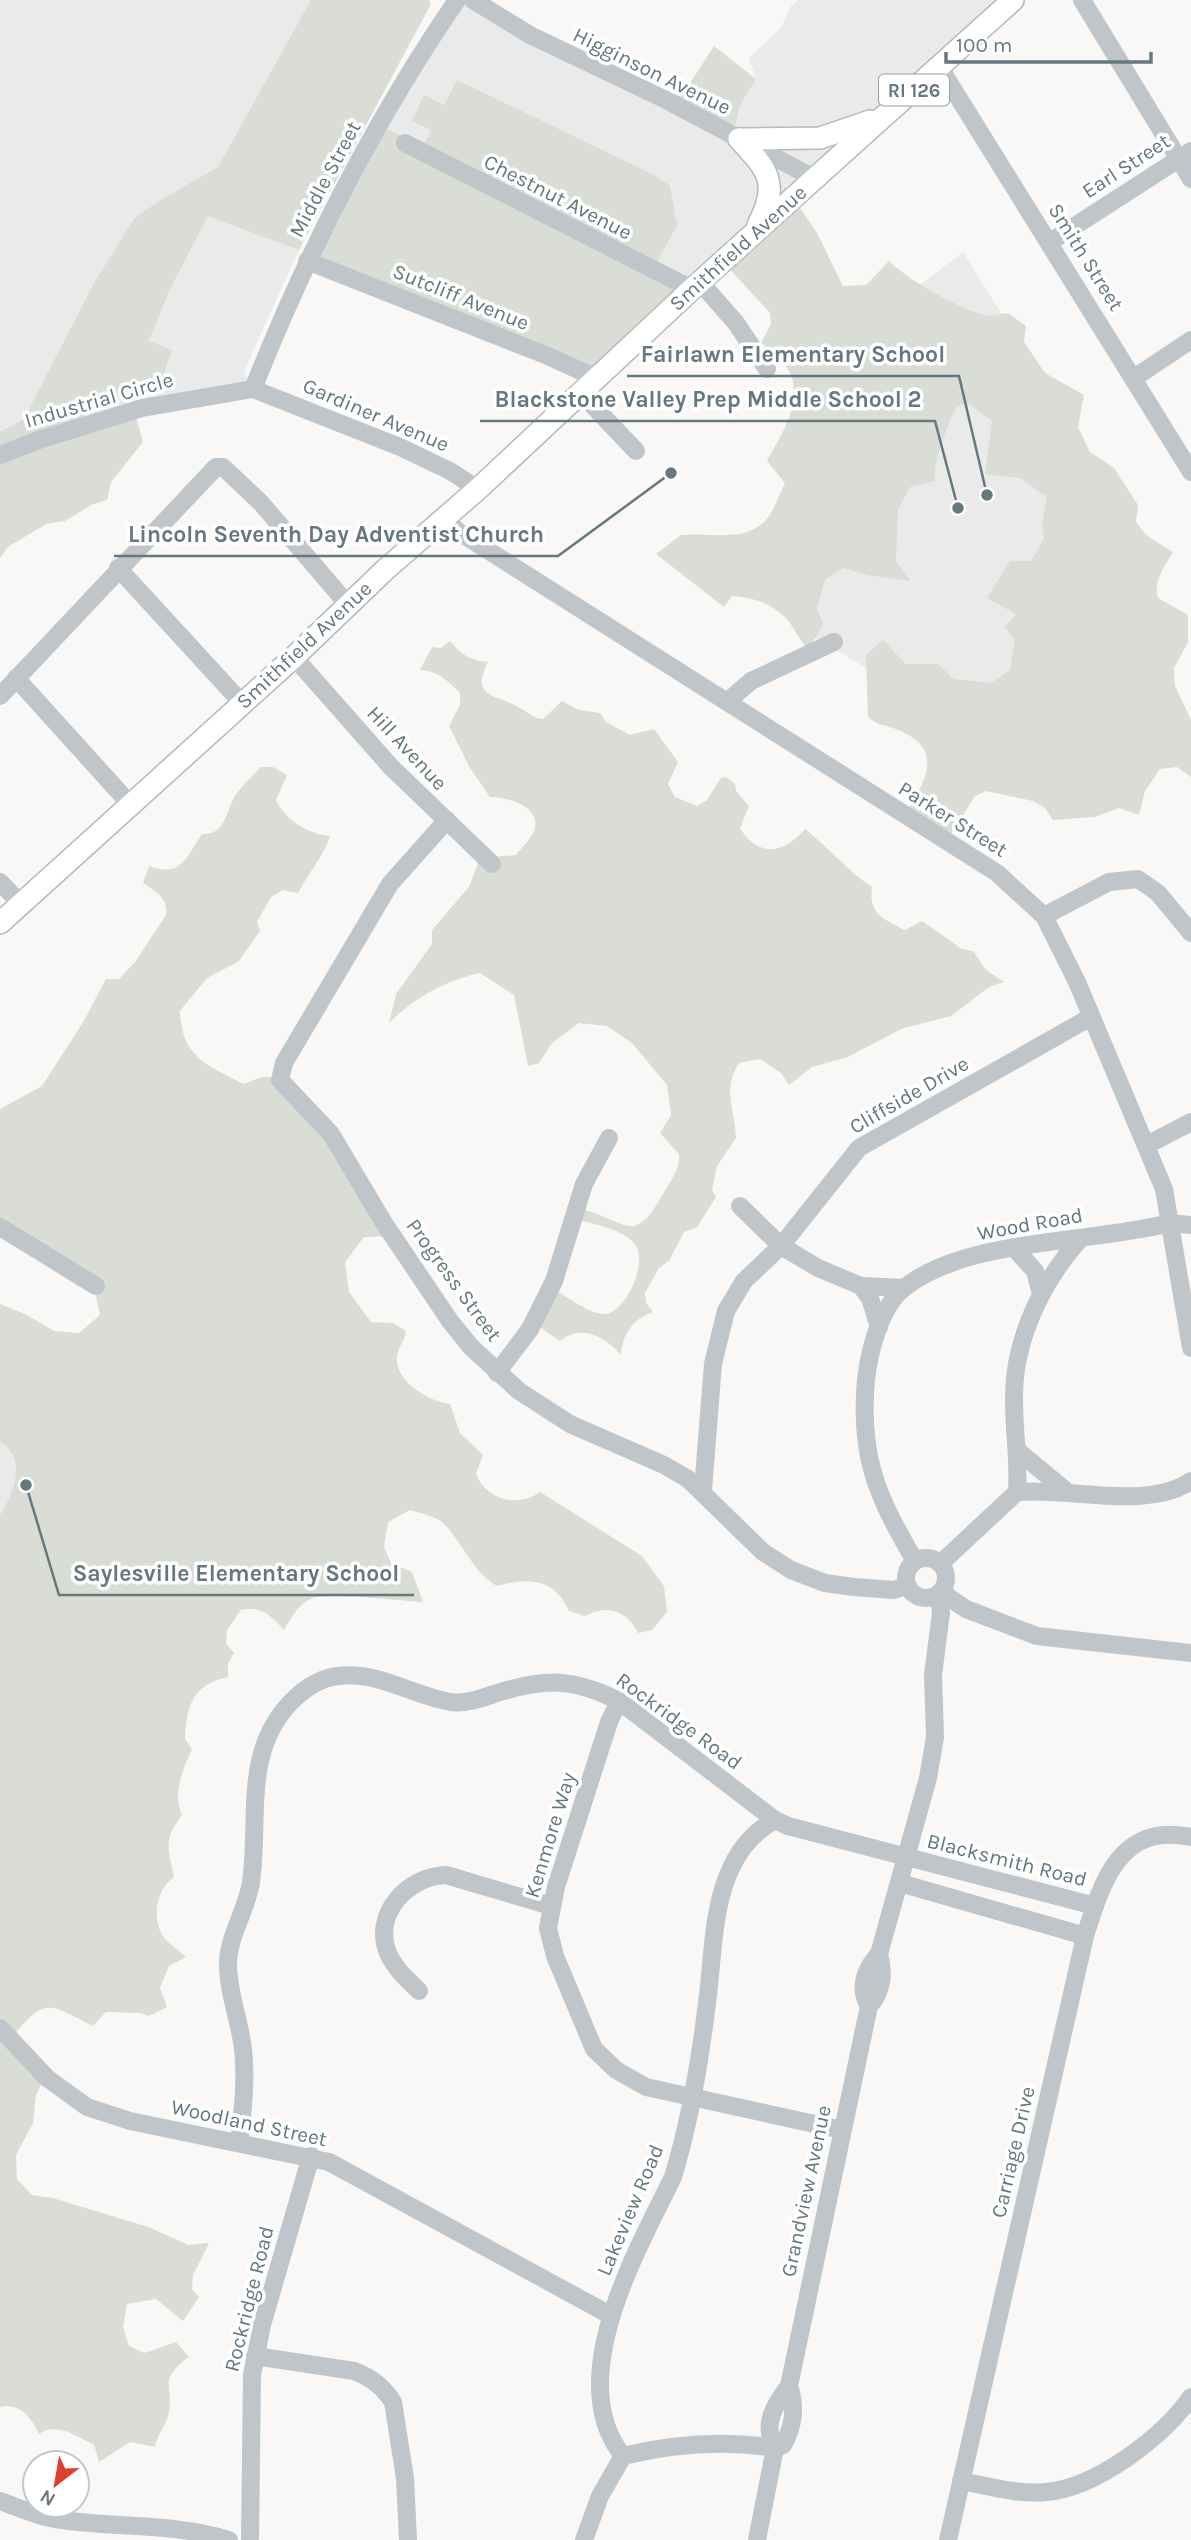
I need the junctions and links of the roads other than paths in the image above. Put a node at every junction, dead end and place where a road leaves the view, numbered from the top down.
1 (457, 0) edge
2 (473, 0) edge
3 (1013, 0) edge
4 (1082, 0) edge
5 (940, 68) junction
6 (888, 113) junction
7 (739, 139) junction
8 (405, 143) dead end
9 (1185, 155) edge
10 (814, 178) junction
11 (1191, 179) edge
12 (751, 236) junction
13 (1050, 242) junction
14 (307, 261) junction
15 (696, 286) junction
16 (1191, 340) edge
17 (767, 369) dead end
18 (596, 378) junction
19 (1134, 378) junction
20 (253, 389) junction
21 (580, 393) junction
22 (636, 451) dead end
23 (0, 455) edge
24 (1191, 472) edge
25 (478, 489) junction
26 (444, 519) junction
27 (118, 568) junction
28 (349, 606) junction
29 (834, 642) dead end
30 (294, 657) junction
31 (16, 678) junction
32 (0, 696) edge
33 (727, 702) junction
34 (242, 703) junction
35 (130, 804) junction
36 (447, 820) junction
37 (492, 864) dead end
38 (0, 882) edge
39 (21, 904) junction
40 (1044, 916) junction
41 (0, 923) edge
42 (1191, 933) edge
43 (1091, 1017) junction
44 (1191, 1122) edge
45 (609, 1138) dead end
46 (1147, 1145) junction
47 (740, 1206) dead end
48 (1170, 1223) junction
49 (1191, 1225) edge
50 (0, 1227) edge
51 (1081, 1238) junction
52 (781, 1246) junction
53 (1014, 1249) junction
54 (96, 1286) dead end
55 (861, 1286) junction
56 (903, 1288) junction
57 (1041, 1294) junction
58 (879, 1328) junction
59 (1191, 1348) edge
60 (497, 1373) junction
61 (1019, 1452) junction
62 (1191, 1481) edge
63 (703, 1490) junction
64 (1065, 1490) junction
65 (1017, 1492) junction
66 (915, 1561) junction
67 (941, 1563) junction
68 (906, 1586) junction
69 (940, 1593) junction
70 (1191, 1653) edge
71 (619, 1701) junction
72 (775, 1820) junction
73 (1191, 1837) edge
74 (907, 1858) junction
75 (900, 1883) junction
76 (551, 1906) junction
77 (1095, 1906) junction
78 (1085, 1936) junction
79 (419, 1991) dead end
80 (0, 2028) edge
81 (692, 2099) junction
82 (842, 2130) junction
83 (239, 2143) junction
84 (311, 2156) junction
85 (610, 2315) junction
86 (255, 2356) junction
87 (1191, 2397) edge
88 (775, 2448) junction
89 (623, 2456) junction
90 (961, 2481) junction
91 (0, 2501) edge
92 (229, 2540) edge
93 (250, 2540) edge
94 (408, 2540) edge
95 (584, 2540) edge
96 (757, 2540) edge
97 (948, 2540) edge

1 - 14 street, Middle Street
2 - 7 street, Higginson Avenue
3 - 5 main road, Smithfield Avenue / RI 126
4 - 9 street
5 - 6 main road, Smithfield Avenue / RI 126
5 - 13 street, Smith Street
6 - 7 main road
6 - 10 main road, Smithfield Avenue / RI 126
7 - 10 street, Higginson Avenue
7 - 12 main road
8 - 15 street, Chestnut Avenue
9 - 11 street
9 - 13 street, Earl Street
10 - 12 main road, Smithfield Avenue / RI 126
12 - 15 main road, Smithfield Avenue / RI 126
13 - 19 street, Smith Street
14 - 18 street, Sutcliff Avenue
14 - 20 street, Middle Street
15 - 17 street
15 - 18 main road, Smithfield Avenue / RI 126
16 - 19 street
18 - 21 main road, Smithfield Avenue / RI 126
19 - 24 street, Smith Street
20 - 23 street, Industrial Circle
20 - 25 street, Gardiner Avenue
21 - 22 street
21 - 25 main road, Smithfield Avenue / RI 126
25 - 26 main road, Smithfield Avenue / RI 126
26 - 28 main road, Smithfield Avenue / RI 126
26 - 33 street, Parker Street
27 - 28 street
27 - 31 street
27 - 34 street
28 - 30 main road, Smithfield Avenue / RI 126
29 - 33 street
30 - 34 main road, Smithfield Avenue / RI 126
30 - 36 street, Hill Avenue
31 - 32 street
31 - 35 street
33 - 40 street, Parker Street
34 - 35 main road, Smithfield Avenue / RI 126
35 - 39 main road, Smithfield Avenue / RI 126
36 - 37 street, Hill Avenue
36 - 60 street, Progress Street
38 - 39 street
39 - 41 main road, Smithfield Avenue / RI 126
40 - 42 street
40 - 43 street, Parker Street
43 - 46 street, Parker Street
43 - 52 street, Cliffside Drive
44 - 46 street
45 - 60 street
46 - 48 street, Parker Street
47 - 52 street
48 - 49 street, Wood Road
48 - 51 street, Wood Road
48 - 59 street, Parker Street
50 - 54 street
51 - 53 street, Wood Road
51 - 57 street
52 - 55 street
52 - 63 street, Cliffside Drive
53 - 56 street, Wood Road
53 - 57 street
55 - 56 street
55 - 58 street
56 - 58 street
57 - 61 street
58 - 66 street
60 - 63 street, Progress Street
61 - 64 street
61 - 65 street
62 - 64 street
63 - 68 street, Progress Street
64 - 65 street
65 - 67 street
66 - 67 street
66 - 68 street
67 - 69 street
68 - 69 street
69 - 70 street
69 - 74 street, Grandview Avenue
71 - 72 street, Rockridge Road
71 - 76 street, Kenmore Way
71 - 83 street, Rockridge Road
72 - 74 street, Rockridge Road
72 - 81 street, Lakeview Road
73 - 77 street, Carriage Drive
74 - 75 street, Grandview Avenue
74 - 77 street, Blacksmith Road
75 - 78 street
75 - 82 street, Grandview Avenue
76 - 79 street
76 - 81 street, Kenmore Way
77 - 78 street, Carriage Drive
78 - 90 street, Carriage Drive
80 - 83 street, Woodland Street
81 - 82 street, Kenmore Way
81 - 85 street, Lakeview Road
82 - 88 street, Grandview Avenue
83 - 84 street, Woodland Street
84 - 85 street, Woodland Street
84 - 86 street, Rockridge Road
85 - 89 street, Lakeview Road
86 - 93 street, Rockridge Road
86 - 94 street
87 - 90 street
88 - 89 street
88 - 96 street, Grandview Avenue
89 - 95 street
90 - 97 street, Carriage Drive
91 - 92 street

